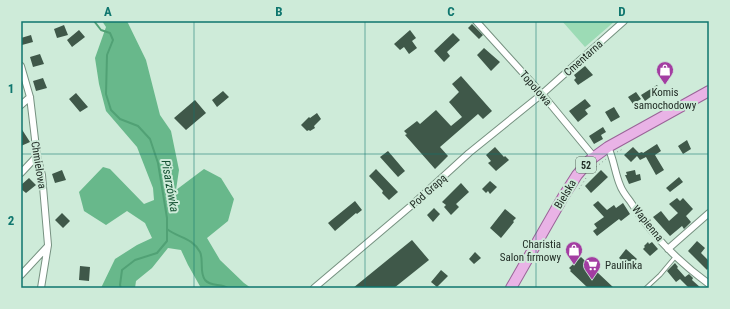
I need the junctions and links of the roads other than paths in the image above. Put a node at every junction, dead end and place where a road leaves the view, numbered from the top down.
1 (476, 21) edge
2 (624, 21) edge
3 (21, 66) edge
4 (709, 91) edge
5 (542, 94) junction
6 (30, 97) junction
7 (21, 105) edge
8 (610, 151) junction
9 (37, 156) junction
10 (594, 157) junction
11 (21, 173) edge
12 (709, 213) edge
13 (47, 247) junction
14 (668, 249) junction
15 (676, 256) junction
16 (21, 276) edge
17 (709, 284) edge
18 (41, 288) edge
19 (314, 288) edge
20 (511, 288) edge
21 (646, 288) edge

1 - 5 street, Topolowa
2 - 5 street, Cmentarna
3 - 6 street, Chmielowa
4 - 8 main road, Bielska / 52
5 - 10 street, Topolowa
5 - 19 street, Pod Grapą
6 - 7 street
6 - 9 street, Chmielowa
8 - 10 main road, Bielska / 52
8 - 14 street, Wapienna
9 - 11 street
9 - 13 street, Chmielowa
10 - 20 main road, Bielska / 52
12 - 14 street
13 - 16 street
13 - 18 street, Chmielowa
14 - 15 street, Wapienna
15 - 17 street, Wapienna
15 - 21 lane

